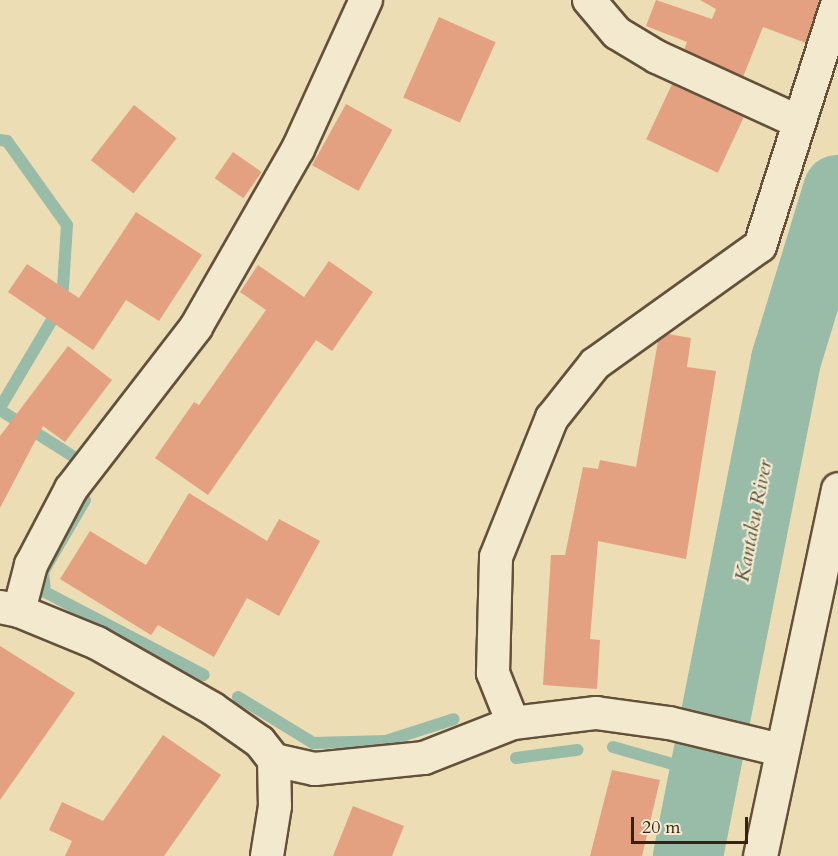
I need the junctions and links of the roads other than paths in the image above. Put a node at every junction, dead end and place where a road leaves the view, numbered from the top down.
1 (366, 0) edge
2 (589, 0) edge
3 (838, 1) edge
4 (799, 123) junction
5 (838, 489) edge
6 (10, 609) edge
7 (513, 723) junction
8 (782, 750) junction
9 (274, 760) junction
10 (267, 856) edge
11 (760, 856) edge

1 - 6 street
2 - 4 street
3 - 4 street
4 - 7 street
5 - 8 street
6 - 9 street
7 - 8 street
7 - 9 street
8 - 11 street
9 - 10 street

